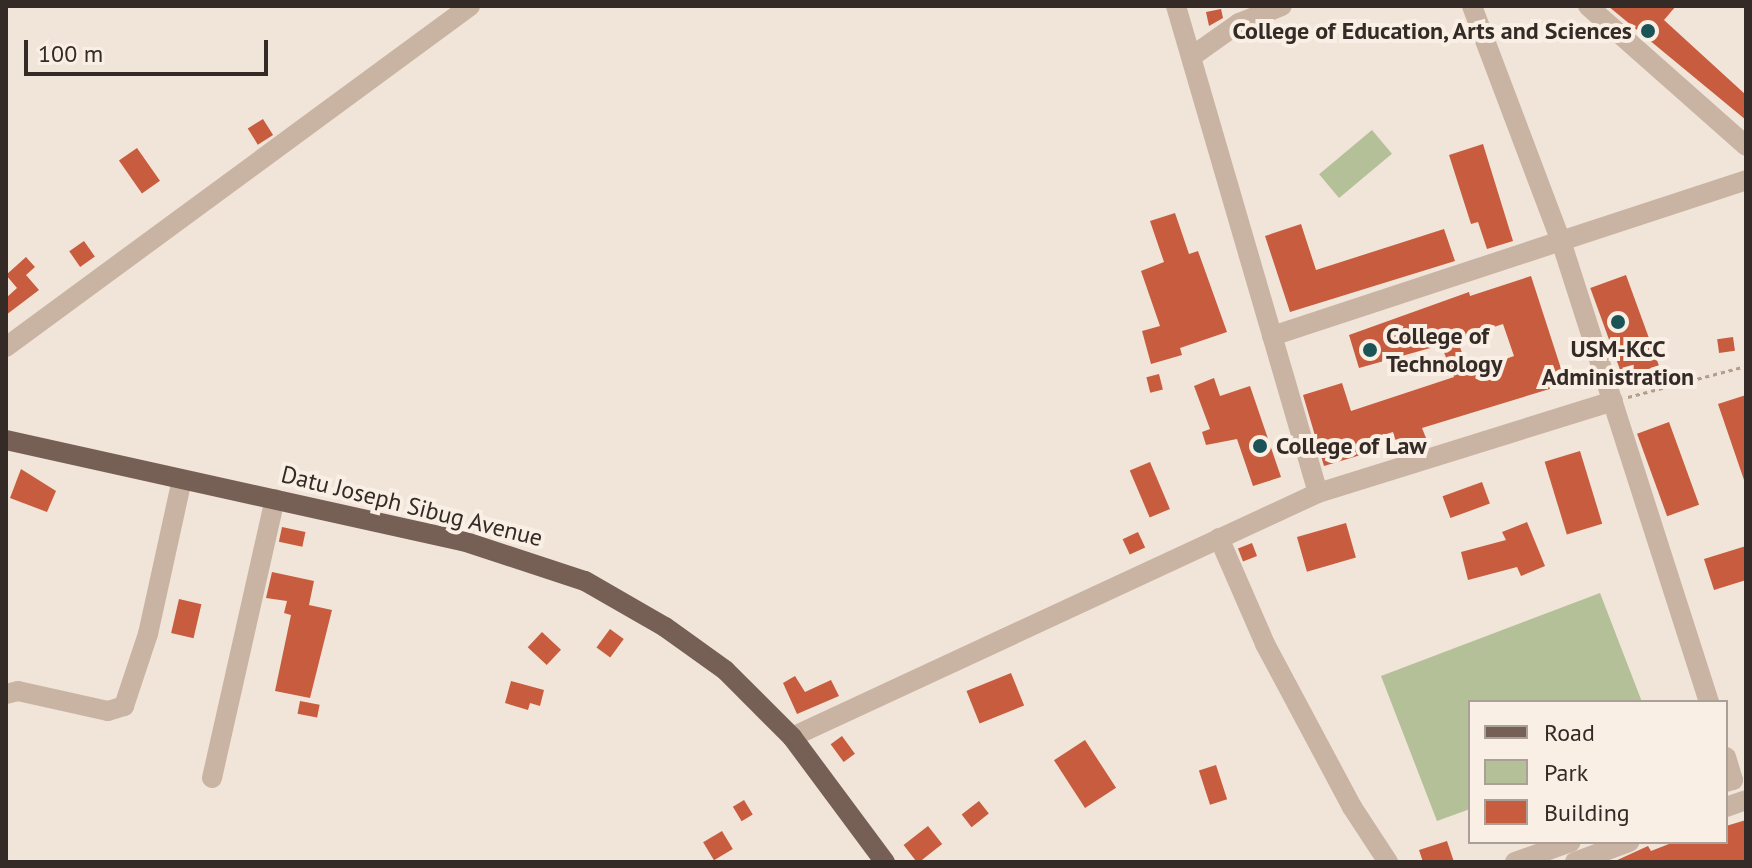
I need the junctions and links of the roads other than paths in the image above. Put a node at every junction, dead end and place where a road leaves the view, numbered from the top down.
1 (470, 6) edge
2 (1282, 6) edge
3 (1472, 6) edge
4 (1588, 6) edge
5 (1177, 8) edge
6 (1191, 57) junction
7 (1746, 146) edge
8 (1746, 180) edge
9 (1561, 241) junction
10 (1272, 336) junction
11 (6, 347) edge
12 (1613, 401) junction
13 (6, 440) edge
14 (182, 480) junction
15 (1318, 493) junction
16 (275, 499) junction
17 (1211, 541) junction
18 (6, 694) edge
19 (1708, 700) edge
20 (792, 737) junction
21 (1728, 764) edge
22 (212, 778) dead end
23 (1728, 781) edge
24 (1565, 844) edge
25 (1624, 844) edge
26 (885, 862) edge
27 (1388, 862) edge
28 (1515, 862) edge
29 (1575, 862) edge

1 - 11 street
2 - 6 street
3 - 9 street
4 - 7 street
5 - 6 street
6 - 10 street
8 - 9 street
9 - 10 street
9 - 12 street
10 - 15 street
12 - 15 street
12 - 19 street
13 - 14 main road, Datu Joseph Sibug Avenue
14 - 16 main road, Datu Joseph Sibug Avenue
14 - 18 street
15 - 17 street
16 - 20 main road, Datu Joseph Sibug Avenue
16 - 22 street
17 - 20 street
17 - 27 street
20 - 26 main road, Datu Joseph Sibug Avenue
21 - 23 street
24 - 28 street
25 - 29 street

